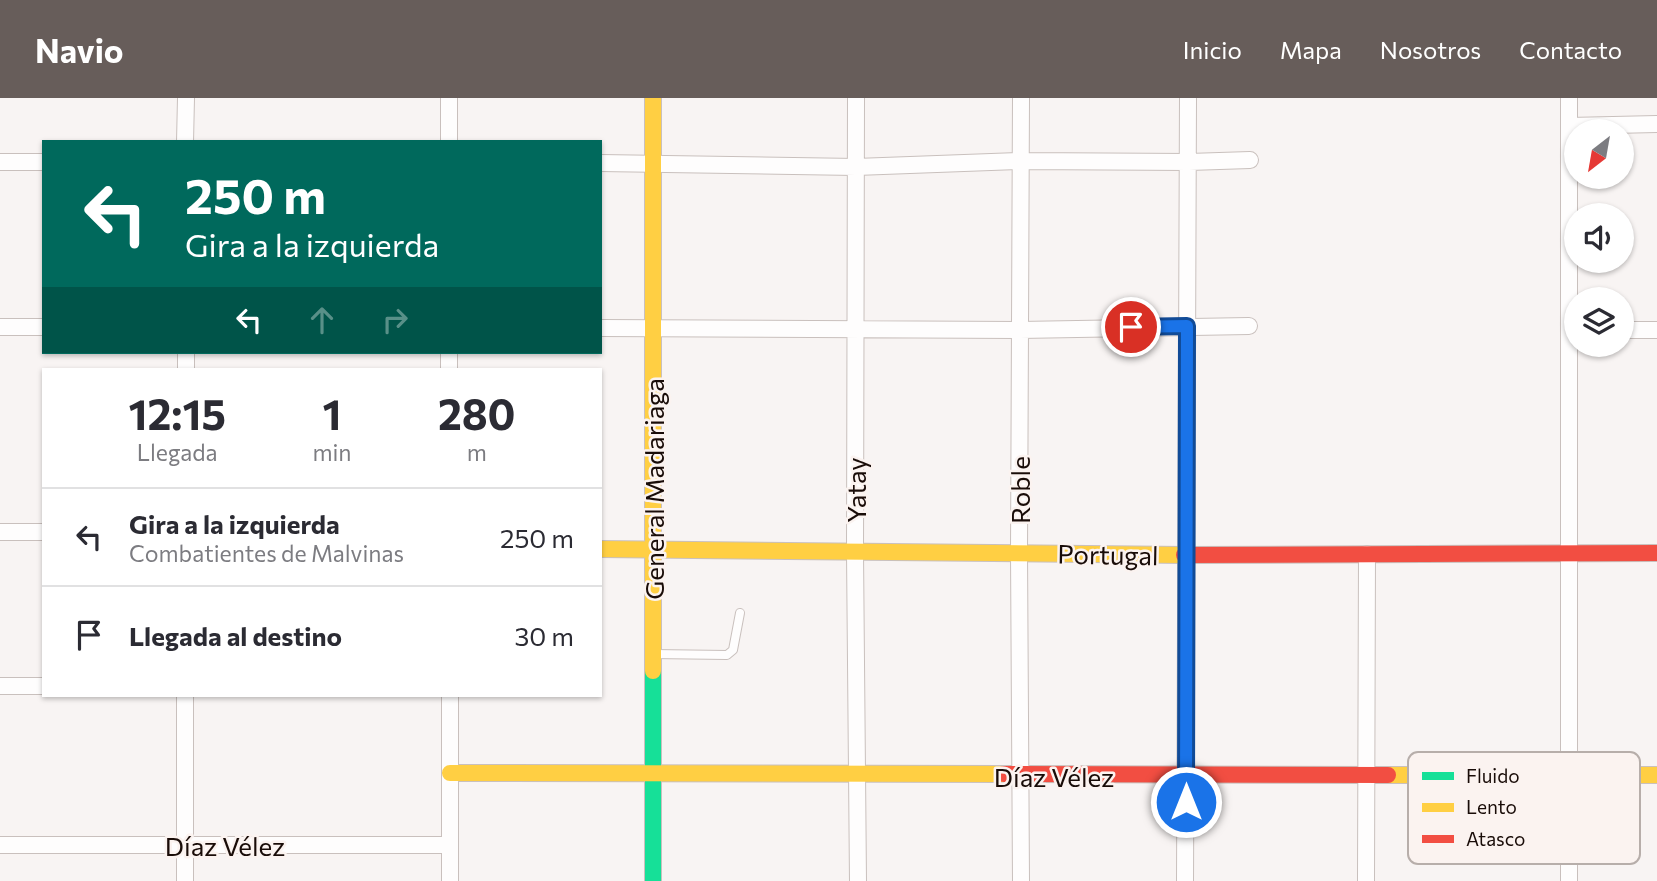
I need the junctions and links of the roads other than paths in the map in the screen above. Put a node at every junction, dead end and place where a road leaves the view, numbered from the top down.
1 (186, 98) edge
2 (449, 98) edge
3 (653, 98) edge
4 (856, 98) edge
5 (1021, 98) edge
6 (1188, 98) edge
7 (1569, 98) edge
8 (1569, 119) edge
9 (1657, 124) edge
10 (1634, 125) edge
11 (185, 140) edge
12 (449, 140) edge
13 (1250, 160) dead end
14 (1021, 161) junction
15 (0, 162) edge
16 (42, 162) edge
17 (1189, 162) junction
18 (602, 163) edge
19 (652, 163) junction
20 (856, 167) junction
21 (1570, 189) edge
22 (1572, 287) edge
23 (1187, 326) junction
24 (1249, 326) dead end
25 (0, 327) edge
26 (42, 327) edge
27 (652, 327) junction
28 (602, 328) edge
29 (855, 330) junction
30 (1020, 330) junction
31 (1634, 330) edge
32 (1657, 330) edge
33 (1572, 357) edge
34 (0, 532) edge
35 (42, 532) edge
36 (602, 549) edge
37 (653, 550) junction
38 (1657, 552) edge
39 (855, 553) junction
40 (1019, 553) junction
41 (1367, 554) junction
42 (1568, 554) junction
43 (1188, 555) junction
44 (740, 613) dead end
45 (653, 654) junction
46 (0, 686) edge
47 (42, 686) edge
48 (185, 697) edge
49 (450, 697) edge
50 (1569, 752) edge
51 (450, 773) junction
52 (858, 774) junction
53 (653, 775) junction
54 (1022, 776) junction
55 (1186, 776) junction
56 (1367, 776) junction
57 (1408, 776) edge
58 (0, 845) edge
59 (184, 845) junction
60 (449, 845) junction
61 (185, 881) edge
62 (450, 881) edge
63 (653, 881) edge
64 (858, 881) edge
65 (1021, 881) edge
66 (1185, 881) edge
67 (1366, 881) edge

1 - 11 street
2 - 12 street
3 - 19 street, General Madariaga
4 - 20 street, Yatay
5 - 14 street, Roble
6 - 17 street
7 - 8 street
9 - 10 street
13 - 17 street
14 - 17 street
14 - 20 street
14 - 30 street, Roble
15 - 16 street
17 - 23 street
18 - 19 street
19 - 20 street
19 - 27 street, General Madariaga
20 - 29 street, Yatay
21 - 22 street
23 - 24 street
23 - 30 street
23 - 43 street
25 - 26 street
27 - 28 street
27 - 29 street
27 - 37 street, General Madariaga
29 - 30 street
29 - 39 street, Yatay
30 - 40 street, Roble
31 - 32 street
33 - 42 street
34 - 35 street
36 - 37 street, Portugal
37 - 39 street, Portugal
37 - 45 street, General Madariaga
38 - 42 street, Portugal
39 - 40 street, Portugal
39 - 52 street, Yatay
40 - 43 street, Portugal
40 - 54 street, Roble
41 - 42 street, Portugal
41 - 43 street, Portugal
41 - 56 street
42 - 50 street
43 - 55 street
44 - 45 lane
45 - 53 street, General Madariaga
46 - 47 street
48 - 59 street
49 - 51 street
51 - 53 street, Díaz Vélez
51 - 60 street
52 - 53 street, Díaz Vélez
52 - 54 street, Díaz Vélez
52 - 64 street, Yatay
53 - 63 street, General Madariaga
54 - 55 street, Díaz Vélez
54 - 65 street, Roble
55 - 56 street, Díaz Vélez
55 - 66 street
56 - 57 street, Díaz Vélez
56 - 67 street
58 - 59 street, Díaz Vélez
59 - 60 street, Díaz Vélez
59 - 61 street
60 - 62 street

